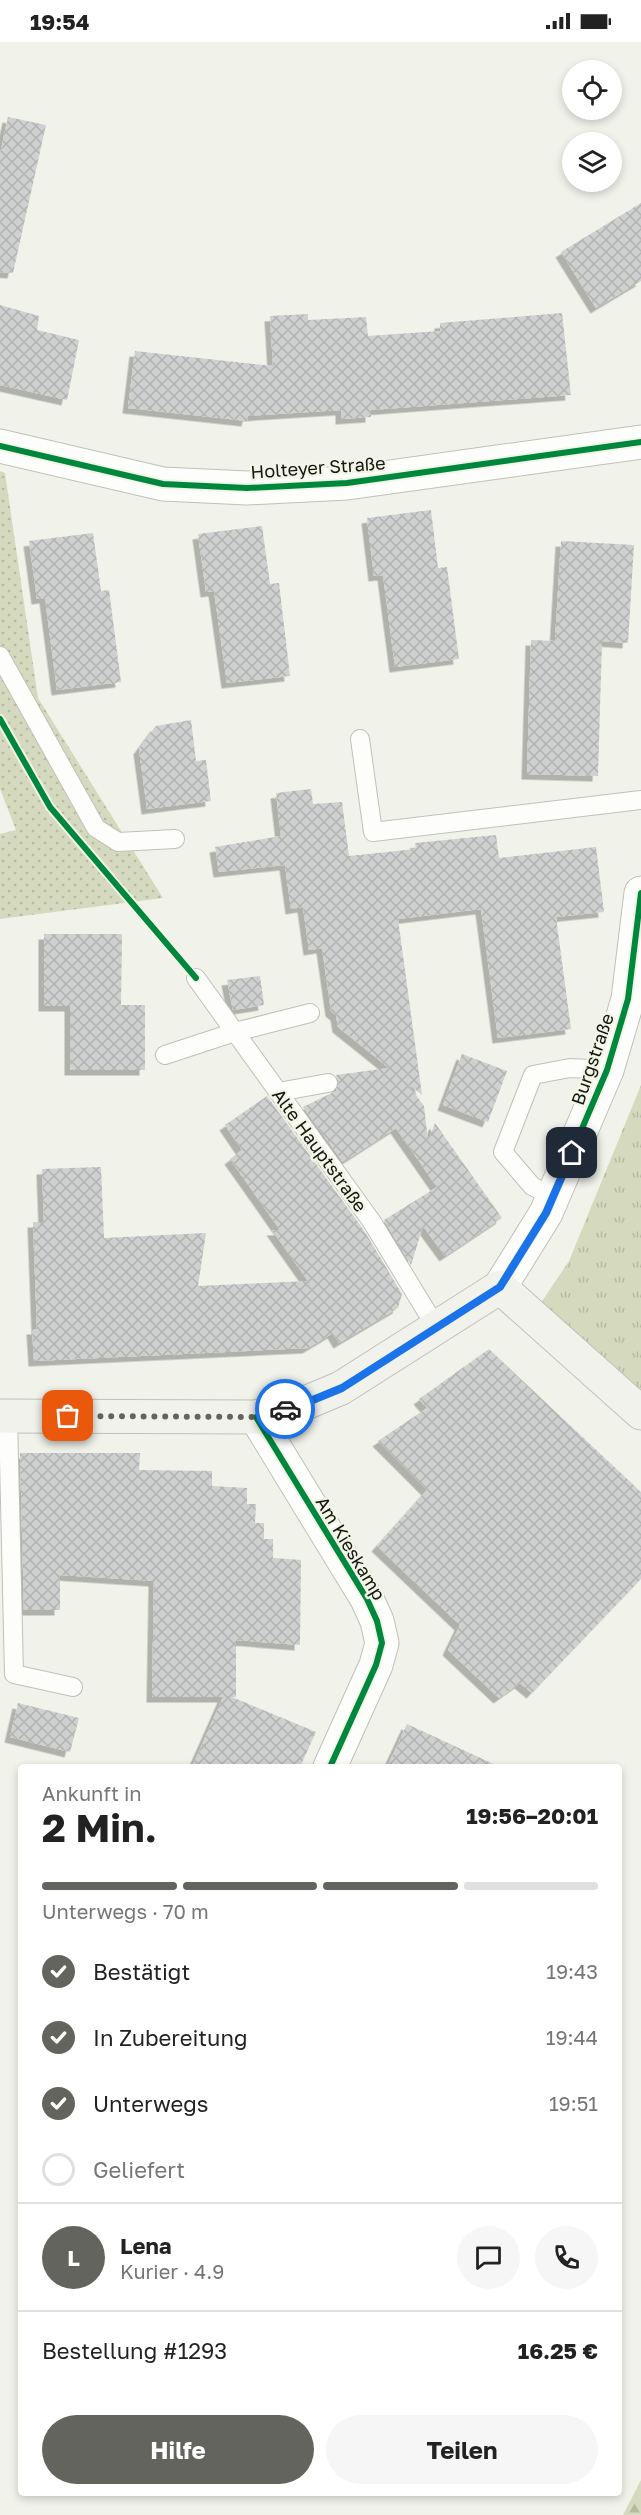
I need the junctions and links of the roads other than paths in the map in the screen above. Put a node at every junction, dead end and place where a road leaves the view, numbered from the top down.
1 (641, 442) edge
2 (0, 446) edge
3 (0, 656) edge
4 (360, 739) dead end
5 (641, 800) edge
6 (175, 839) dead end
7 (641, 893) edge
8 (196, 978) dead end
9 (310, 1013) dead end
10 (235, 1032) junction
11 (165, 1055) dead end
12 (607, 1070) junction
13 (328, 1083) dead end
14 (278, 1092) junction
15 (553, 1197) junction
16 (500, 1287) junction
17 (436, 1327) junction
18 (641, 1413) edge
19 (4, 1416) edge
20 (256, 1417) junction
21 (73, 1687) dead end
22 (331, 1764) edge

1 - 2 street, Holteyer Straße
3 - 6 lane
4 - 5 lane
7 - 12 street, Burgstraße
8 - 10 lane, Alte Hauptstraße
9 - 10 lane
10 - 11 lane
10 - 14 lane, Alte Hauptstraße
12 - 15 street, Burgstraße
12 - 15 lane
13 - 14 lane
14 - 17 lane, Alte Hauptstraße
15 - 16 street, Burgstraße
16 - 17 main road
16 - 18 main road
17 - 20 main road
19 - 20 main road
19 - 21 lane
20 - 22 street, Am Kieskamp

